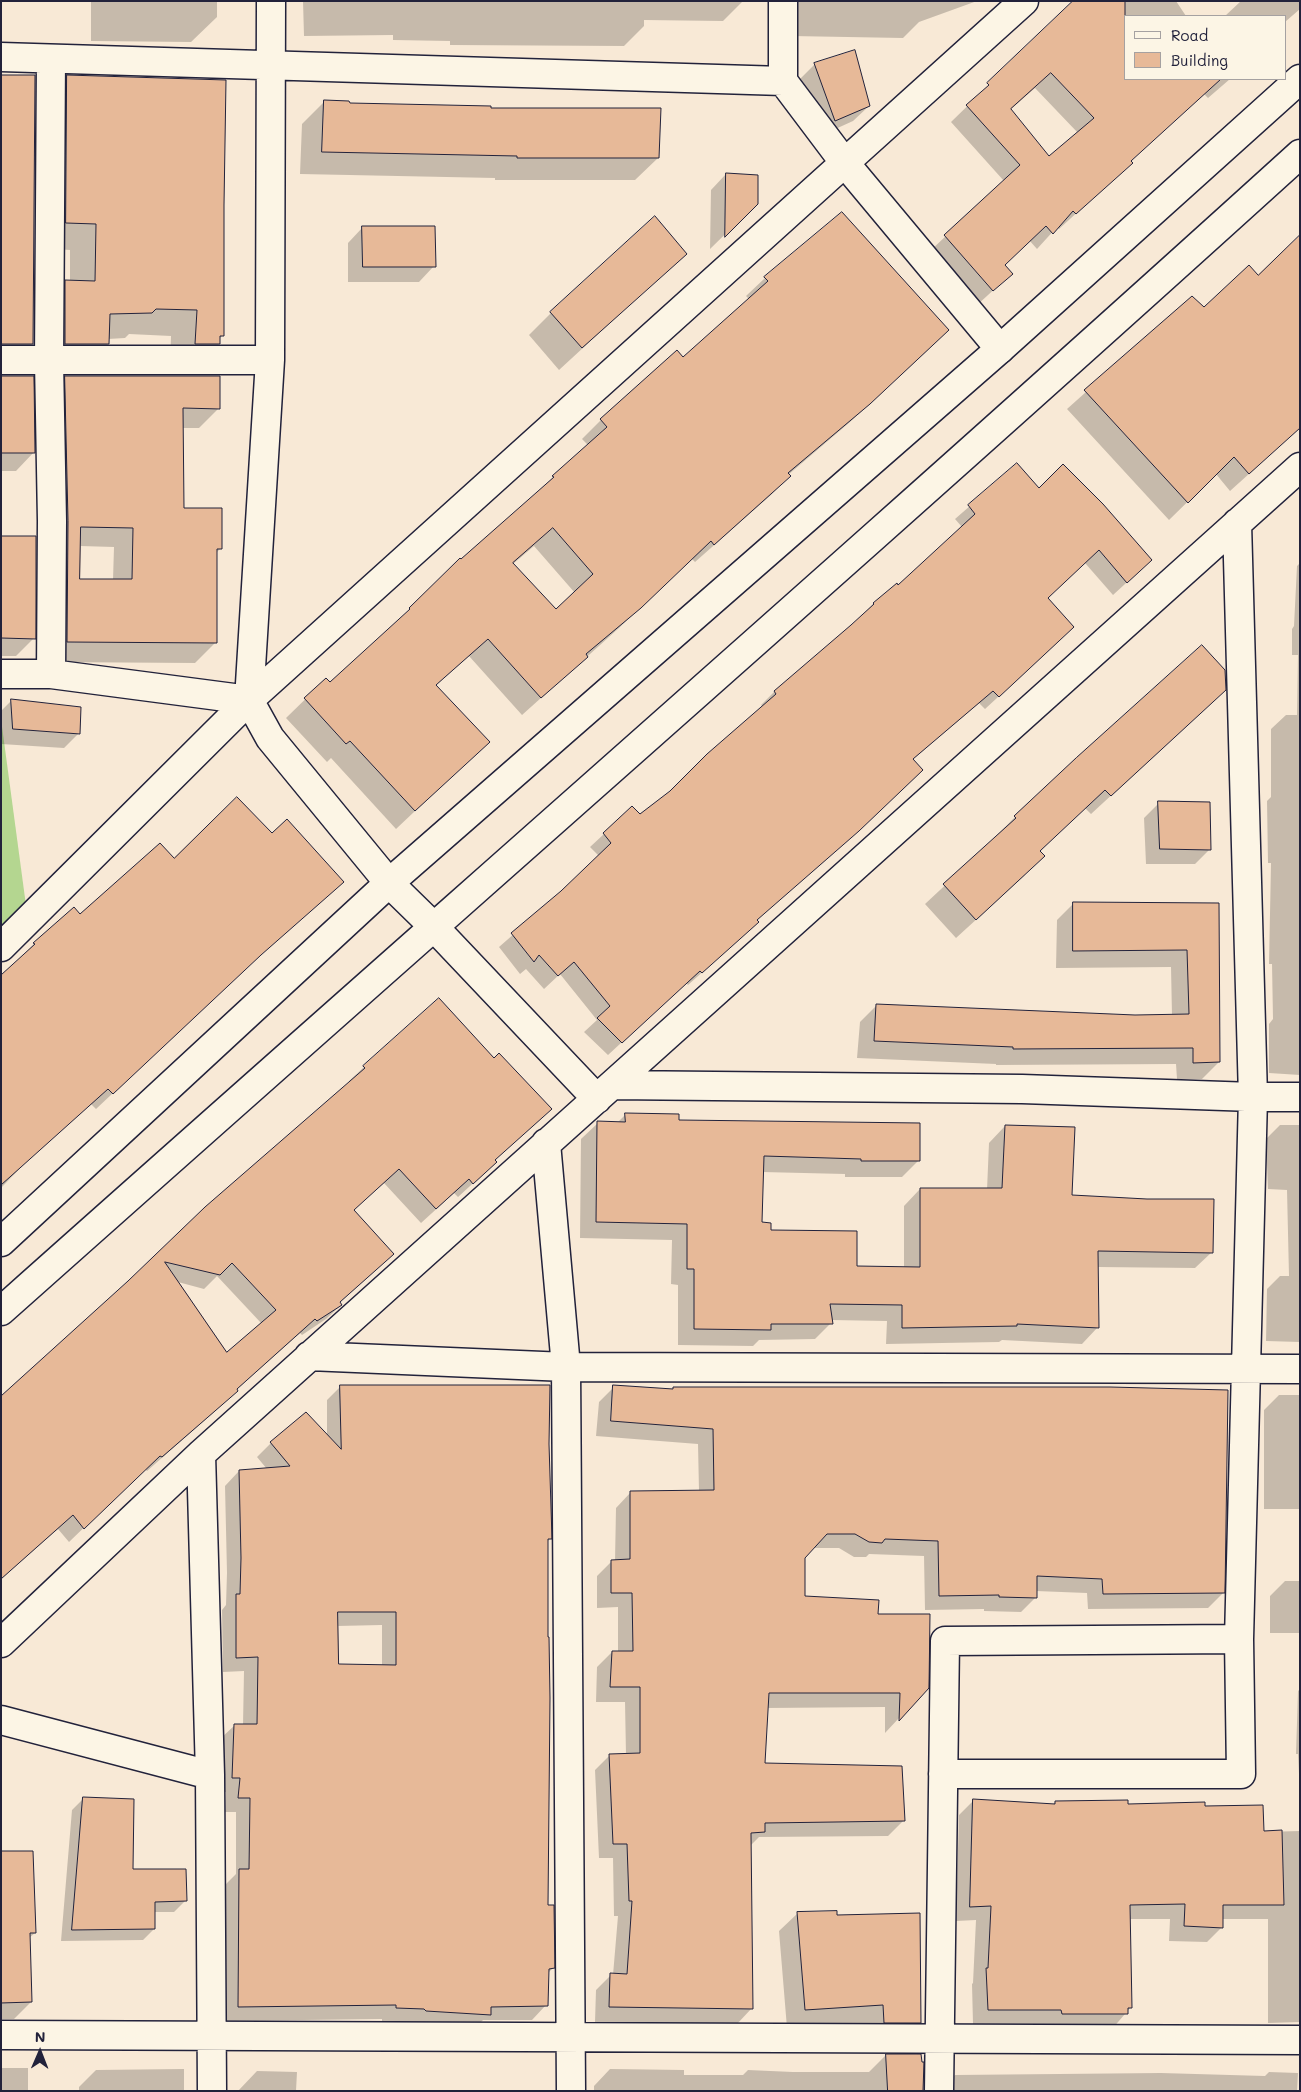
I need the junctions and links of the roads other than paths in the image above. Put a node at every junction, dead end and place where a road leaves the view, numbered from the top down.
1 (271, 1) edge
2 (783, 1) edge
3 (1024, 1) edge
4 (1, 57) edge
5 (51, 59) junction
6 (271, 65) junction
7 (1300, 79) edge
8 (783, 81) junction
9 (1300, 154) edge
10 (844, 162) junction
11 (1000, 349) junction
12 (1, 360) edge
13 (270, 360) junction
14 (49, 361) junction
15 (1300, 467) edge
16 (1237, 524) junction
17 (1, 674) edge
18 (51, 674) junction
19 (249, 700) junction
20 (390, 883) junction
21 (433, 926) junction
22 (1, 946) edge
23 (604, 1092) junction
24 (1300, 1096) edge
25 (1253, 1097) junction
26 (546, 1143) junction
27 (1, 1242) edge
28 (1, 1310) edge
29 (310, 1356) junction
30 (566, 1367) junction
31 (1246, 1369) junction
32 (1300, 1369) edge
33 (201, 1454) junction
34 (1239, 1639) junction
35 (1, 1643) edge
36 (1, 1720) edge
37 (943, 1774) junction
38 (210, 1775) junction
39 (1, 2035) edge
40 (211, 2037) junction
41 (571, 2038) junction
42 (940, 2040) junction
43 (1300, 2040) edge
44 (212, 2091) edge
45 (571, 2091) edge
46 (938, 2091) edge

1 - 6 street
2 - 8 street
3 - 10 street
4 - 5 street
5 - 6 street
5 - 14 street
6 - 8 street
6 - 13 street
7 - 11 street
8 - 10 street
9 - 21 street
10 - 11 street
10 - 19 street
11 - 20 street
12 - 14 street
13 - 14 street
13 - 19 street
14 - 18 street
15 - 16 street
16 - 23 street
16 - 25 street
17 - 18 street
18 - 19 street
19 - 20 street
19 - 22 street
20 - 21 street
20 - 27 street
21 - 23 street
21 - 28 street
23 - 25 street
23 - 26 street
24 - 25 street
25 - 31 street
26 - 29 street
26 - 30 street
29 - 30 street
29 - 33 street
30 - 31 street
30 - 41 street
31 - 32 street
31 - 34 street
33 - 35 street
33 - 38 street
34 - 37 street
34 - 37 street
36 - 38 street
37 - 42 street
38 - 40 street
39 - 40 street
40 - 41 street
40 - 44 street
41 - 42 street
41 - 45 street
42 - 43 street
42 - 46 street

